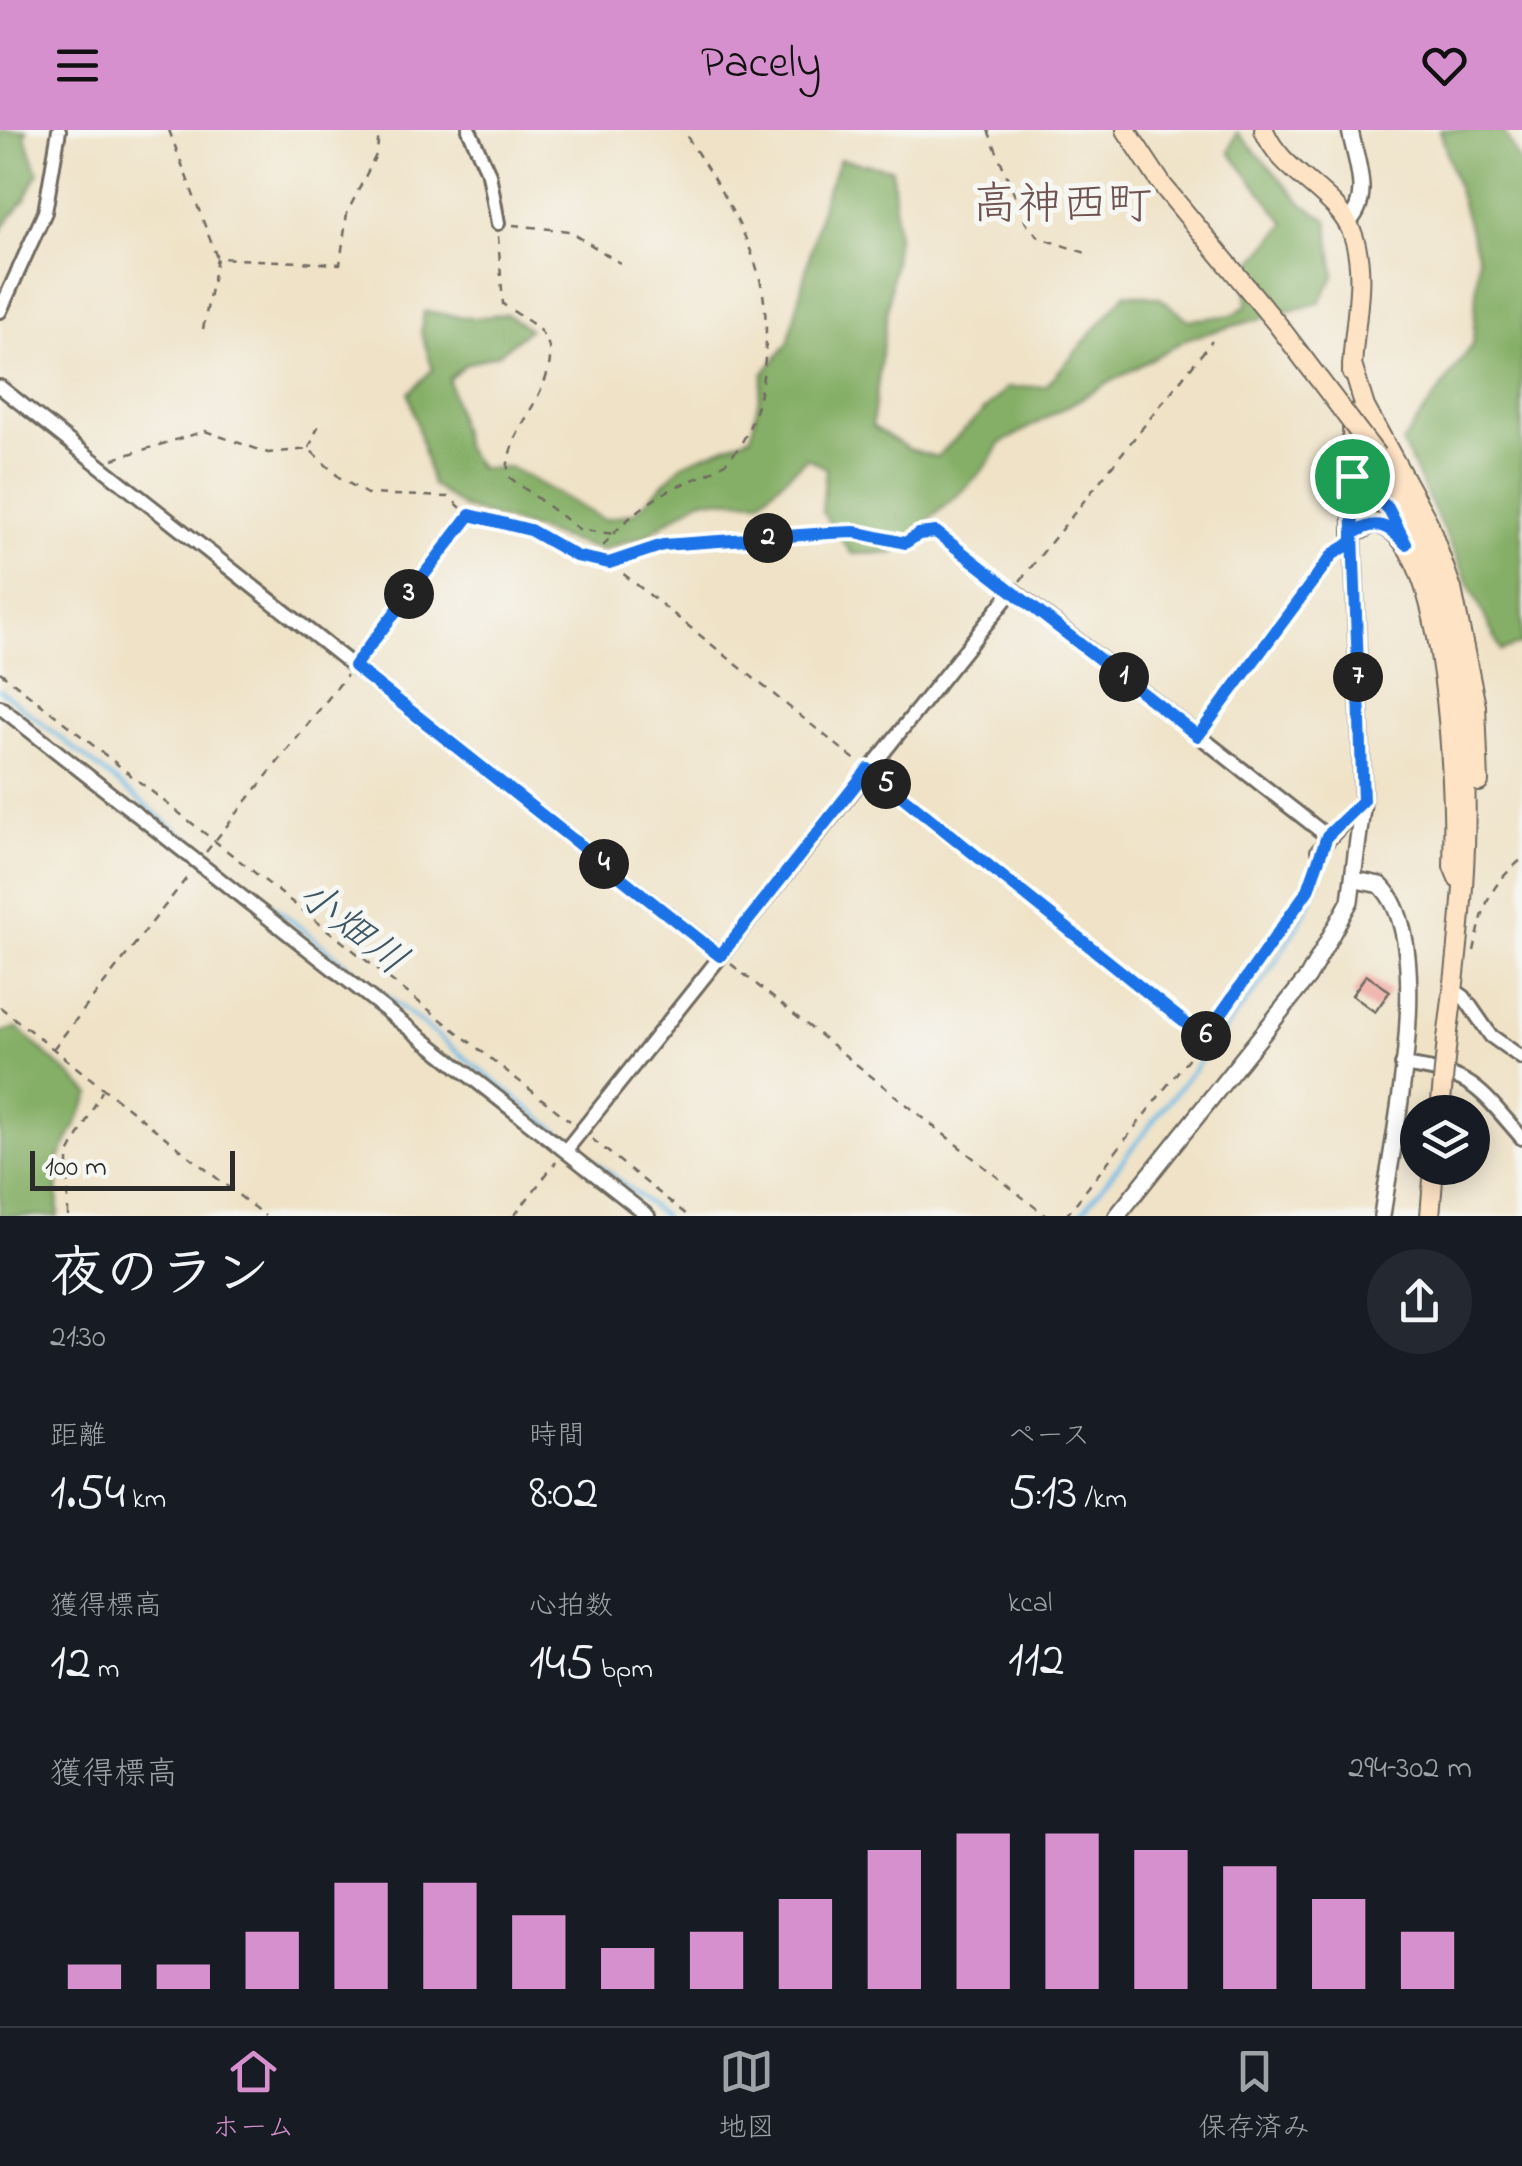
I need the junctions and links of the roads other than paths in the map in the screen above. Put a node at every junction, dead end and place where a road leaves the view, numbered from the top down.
1 (59, 130) edge
2 (469, 130) edge
3 (1126, 130) edge
4 (1264, 130) edge
5 (1350, 130) edge
6 (498, 223) road end
7 (1347, 224) junction
8 (0, 311) edge
9 (1352, 365) junction
10 (0, 388) edge
11 (1352, 476) junction
12 (1353, 538) junction
13 (1406, 544) junction
14 (0, 707) edge
15 (1363, 801) junction
16 (1469, 815) junction
17 (1327, 836) junction
18 (1318, 851) road end
19 (1356, 880) junction
20 (1463, 889) junction
21 (720, 956) junction
22 (1454, 990) junction
23 (1522, 1058) edge
24 (1402, 1064) junction
25 (1442, 1095) edge
26 (1522, 1138) edge
27 (566, 1150) junction
28 (1433, 1185) edge
29 (648, 1216) edge
30 (1118, 1216) edge
31 (1382, 1216) edge
32 (1430, 1216) edge

1 - 8 street
2 - 6 street
3 - 16 main road, bridge
4 - 7 main road
5 - 7 street
7 - 9 main road
9 - 11 main road
9 - 16 main road
10 - 21 street
11 - 12 main road
11 - 13 main road
12 - 13 main road
12 - 15 street
13 - 20 main road
14 - 27 street
15 - 17 street
15 - 19 street
16 - 20 main road
17 - 18 street
17 - 21 street
19 - 24 street
19 - 30 street
20 - 22 main road
21 - 27 street
22 - 23 street
22 - 25 main road, bridge
24 - 26 street
24 - 31 street
27 - 29 street
28 - 32 main road

